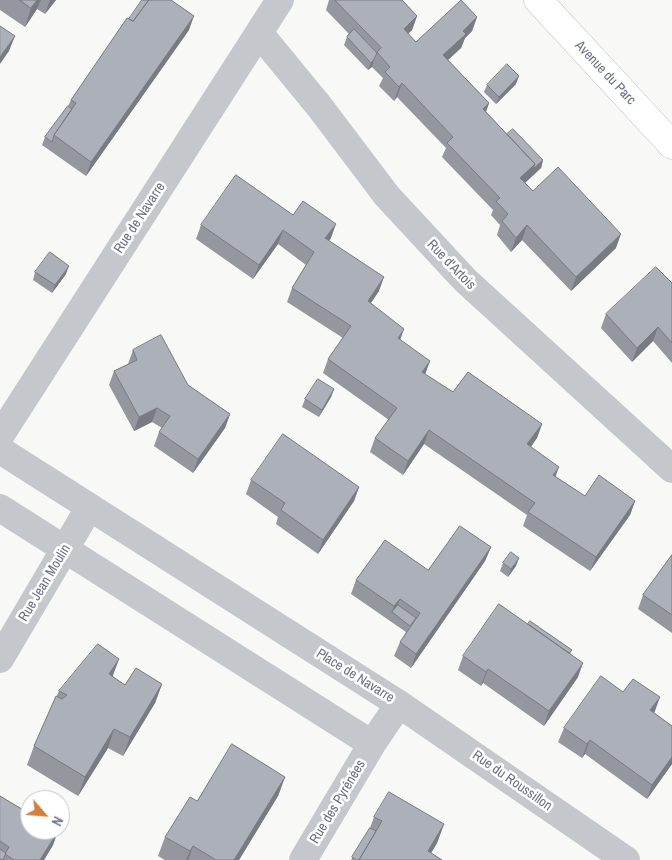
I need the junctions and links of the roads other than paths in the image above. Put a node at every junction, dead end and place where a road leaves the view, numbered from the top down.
1 (280, 0) edge
2 (538, 0) edge
3 (259, 33) junction
4 (672, 145) edge
5 (0, 436) edge
6 (0, 450) edge
7 (672, 469) edge
8 (0, 508) edge
9 (89, 508) junction
10 (65, 550) junction
11 (0, 659) edge
12 (399, 704) junction
13 (372, 744) junction
14 (624, 859) edge
15 (303, 860) edge

1 - 3 street, Rue de Navarre
2 - 4 street, Avenue du Parc
3 - 5 street, Rue de Navarre
3 - 7 street, Rue d'Artois
6 - 9 street, Place de Navarre
8 - 10 street
9 - 10 street, Rue Jean Moulin
9 - 12 street, Place de Navarre
10 - 11 street, Rue Jean Moulin
10 - 13 street
12 - 13 street, Place de Navarre
12 - 14 street, Rue du Roussillon
13 - 15 street, Rue des Pyrénées

